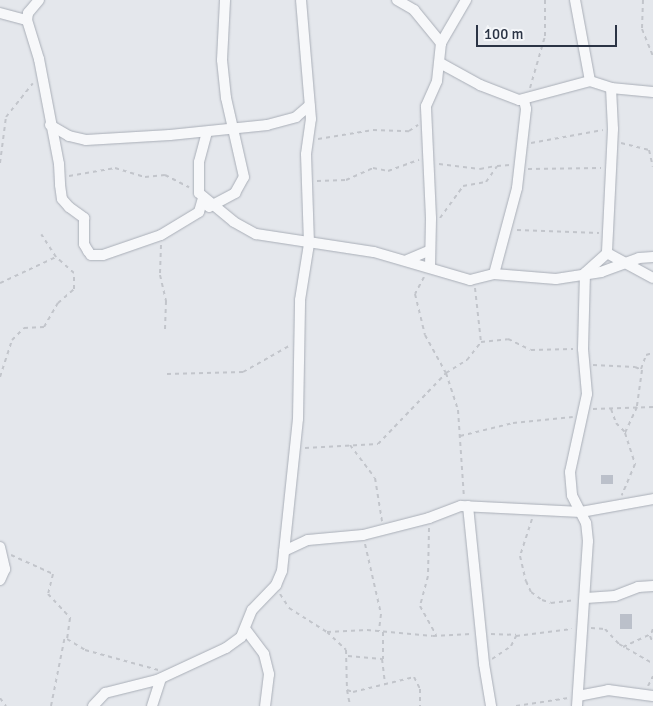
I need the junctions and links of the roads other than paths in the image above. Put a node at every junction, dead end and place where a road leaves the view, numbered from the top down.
1 (28, 0) edge
2 (39, 0) edge
3 (225, 0) edge
4 (301, 0) edge
5 (397, 0) edge
6 (466, 0) edge
7 (575, 0) edge
8 (0, 13) edge
9 (28, 16) junction
10 (441, 43) junction
11 (440, 63) junction
12 (590, 81) junction
13 (610, 88) junction
14 (653, 92) edge
15 (526, 99) junction
16 (310, 105) junction
17 (50, 125) junction
18 (233, 126) junction
19 (208, 132) junction
20 (201, 195) junction
21 (215, 206) junction
22 (199, 212) junction
23 (309, 244) junction
24 (430, 250) junction
25 (607, 253) junction
26 (653, 257) edge
27 (407, 260) junction
28 (626, 264) junction
29 (430, 267) junction
30 (585, 273) junction
31 (494, 274) junction
32 (653, 278) edge
33 (653, 499) edge
34 (468, 506) junction
35 (581, 512) junction
36 (1, 550) edge
37 (284, 551) junction
38 (0, 580) edge
39 (653, 586) edge
40 (586, 598) junction
41 (246, 630) junction
42 (165, 675) junction
43 (653, 696) edge
44 (578, 701) edge
45 (93, 706) edge
46 (152, 706) edge
47 (265, 706) edge
48 (491, 706) edge

1 - 9 street
2 - 9 street
3 - 18 street
4 - 16 street
5 - 10 street
6 - 10 street
7 - 12 street
8 - 9 street
9 - 17 street
10 - 11 street
11 - 15 street
11 - 24 street
12 - 13 street
12 - 15 street
13 - 14 street
13 - 25 street
15 - 31 street
16 - 18 street
16 - 23 street
17 - 19 street
17 - 22 street
18 - 19 street
18 - 21 street
19 - 20 street
20 - 21 street
20 - 22 street
21 - 22 street
21 - 23 street
23 - 27 street
23 - 37 street
24 - 27 street
24 - 29 street
25 - 28 street
25 - 30 street
26 - 28 street
27 - 29 street
28 - 30 street
28 - 32 street
29 - 31 street
30 - 31 street
30 - 35 street
33 - 35 street
34 - 35 street
34 - 37 street
34 - 48 street
35 - 40 street
36 - 38 street
37 - 41 street
39 - 40 street
40 - 44 street
41 - 42 street
41 - 47 street
42 - 45 street
42 - 46 street
43 - 44 street

